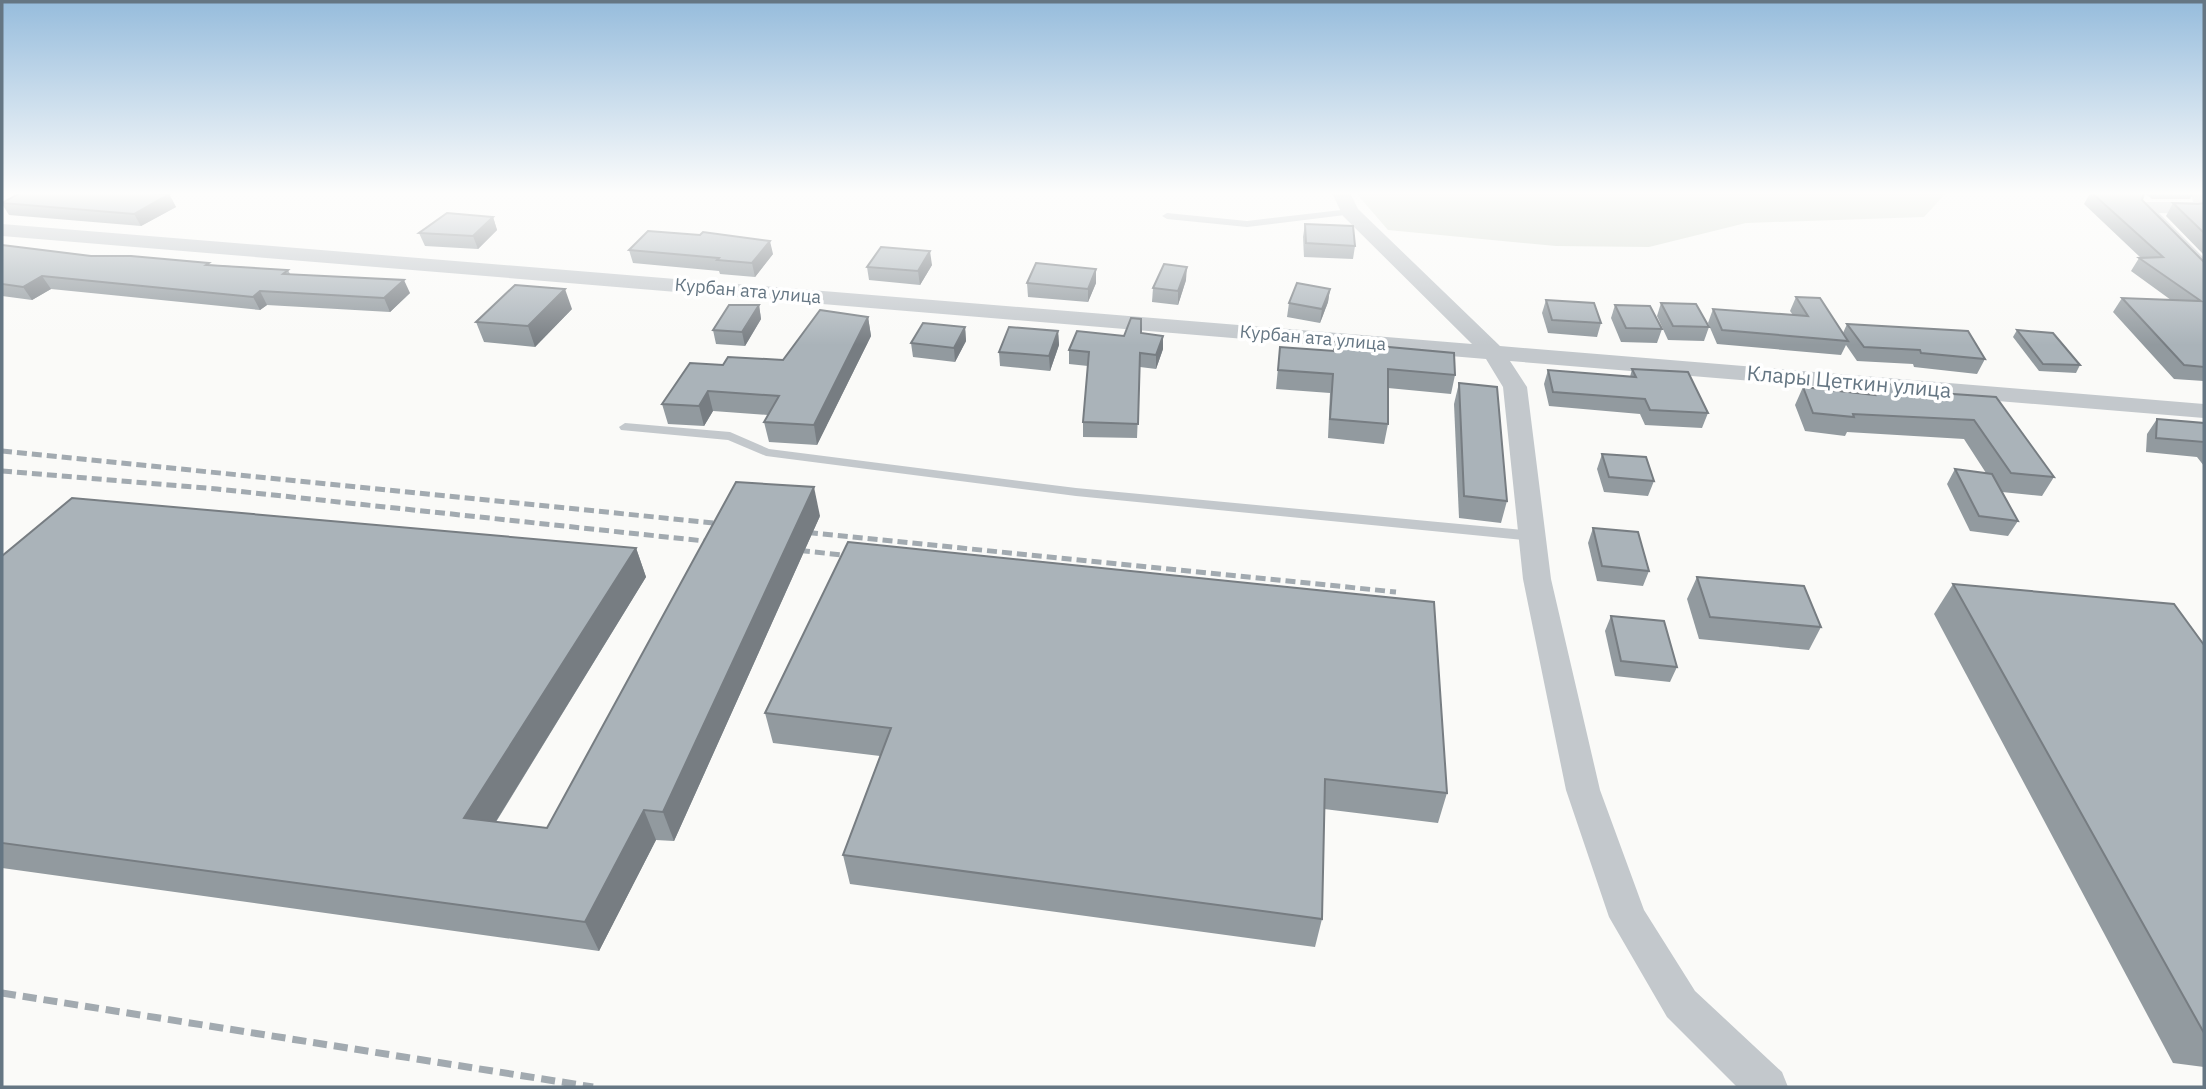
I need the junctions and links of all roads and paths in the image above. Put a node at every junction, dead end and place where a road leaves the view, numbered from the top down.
1 (168, 244) edge
2 (1387, 244) edge
3 (2179, 244) edge
4 (2204, 269) edge
5 (2204, 280) edge
6 (2204, 289) edge
7 (1494, 354) junction
8 (2204, 411) edge
9 (625, 428) dead end
10 (1533, 536) junction
11 (1767, 1087) edge

1 - 7 street, Курбан ата улица
2 - 7 street
3 - 4 street
5 - 6 street
7 - 8 street, Клары Цеткин улица
7 - 10 street
9 - 10 lane
10 - 11 street

